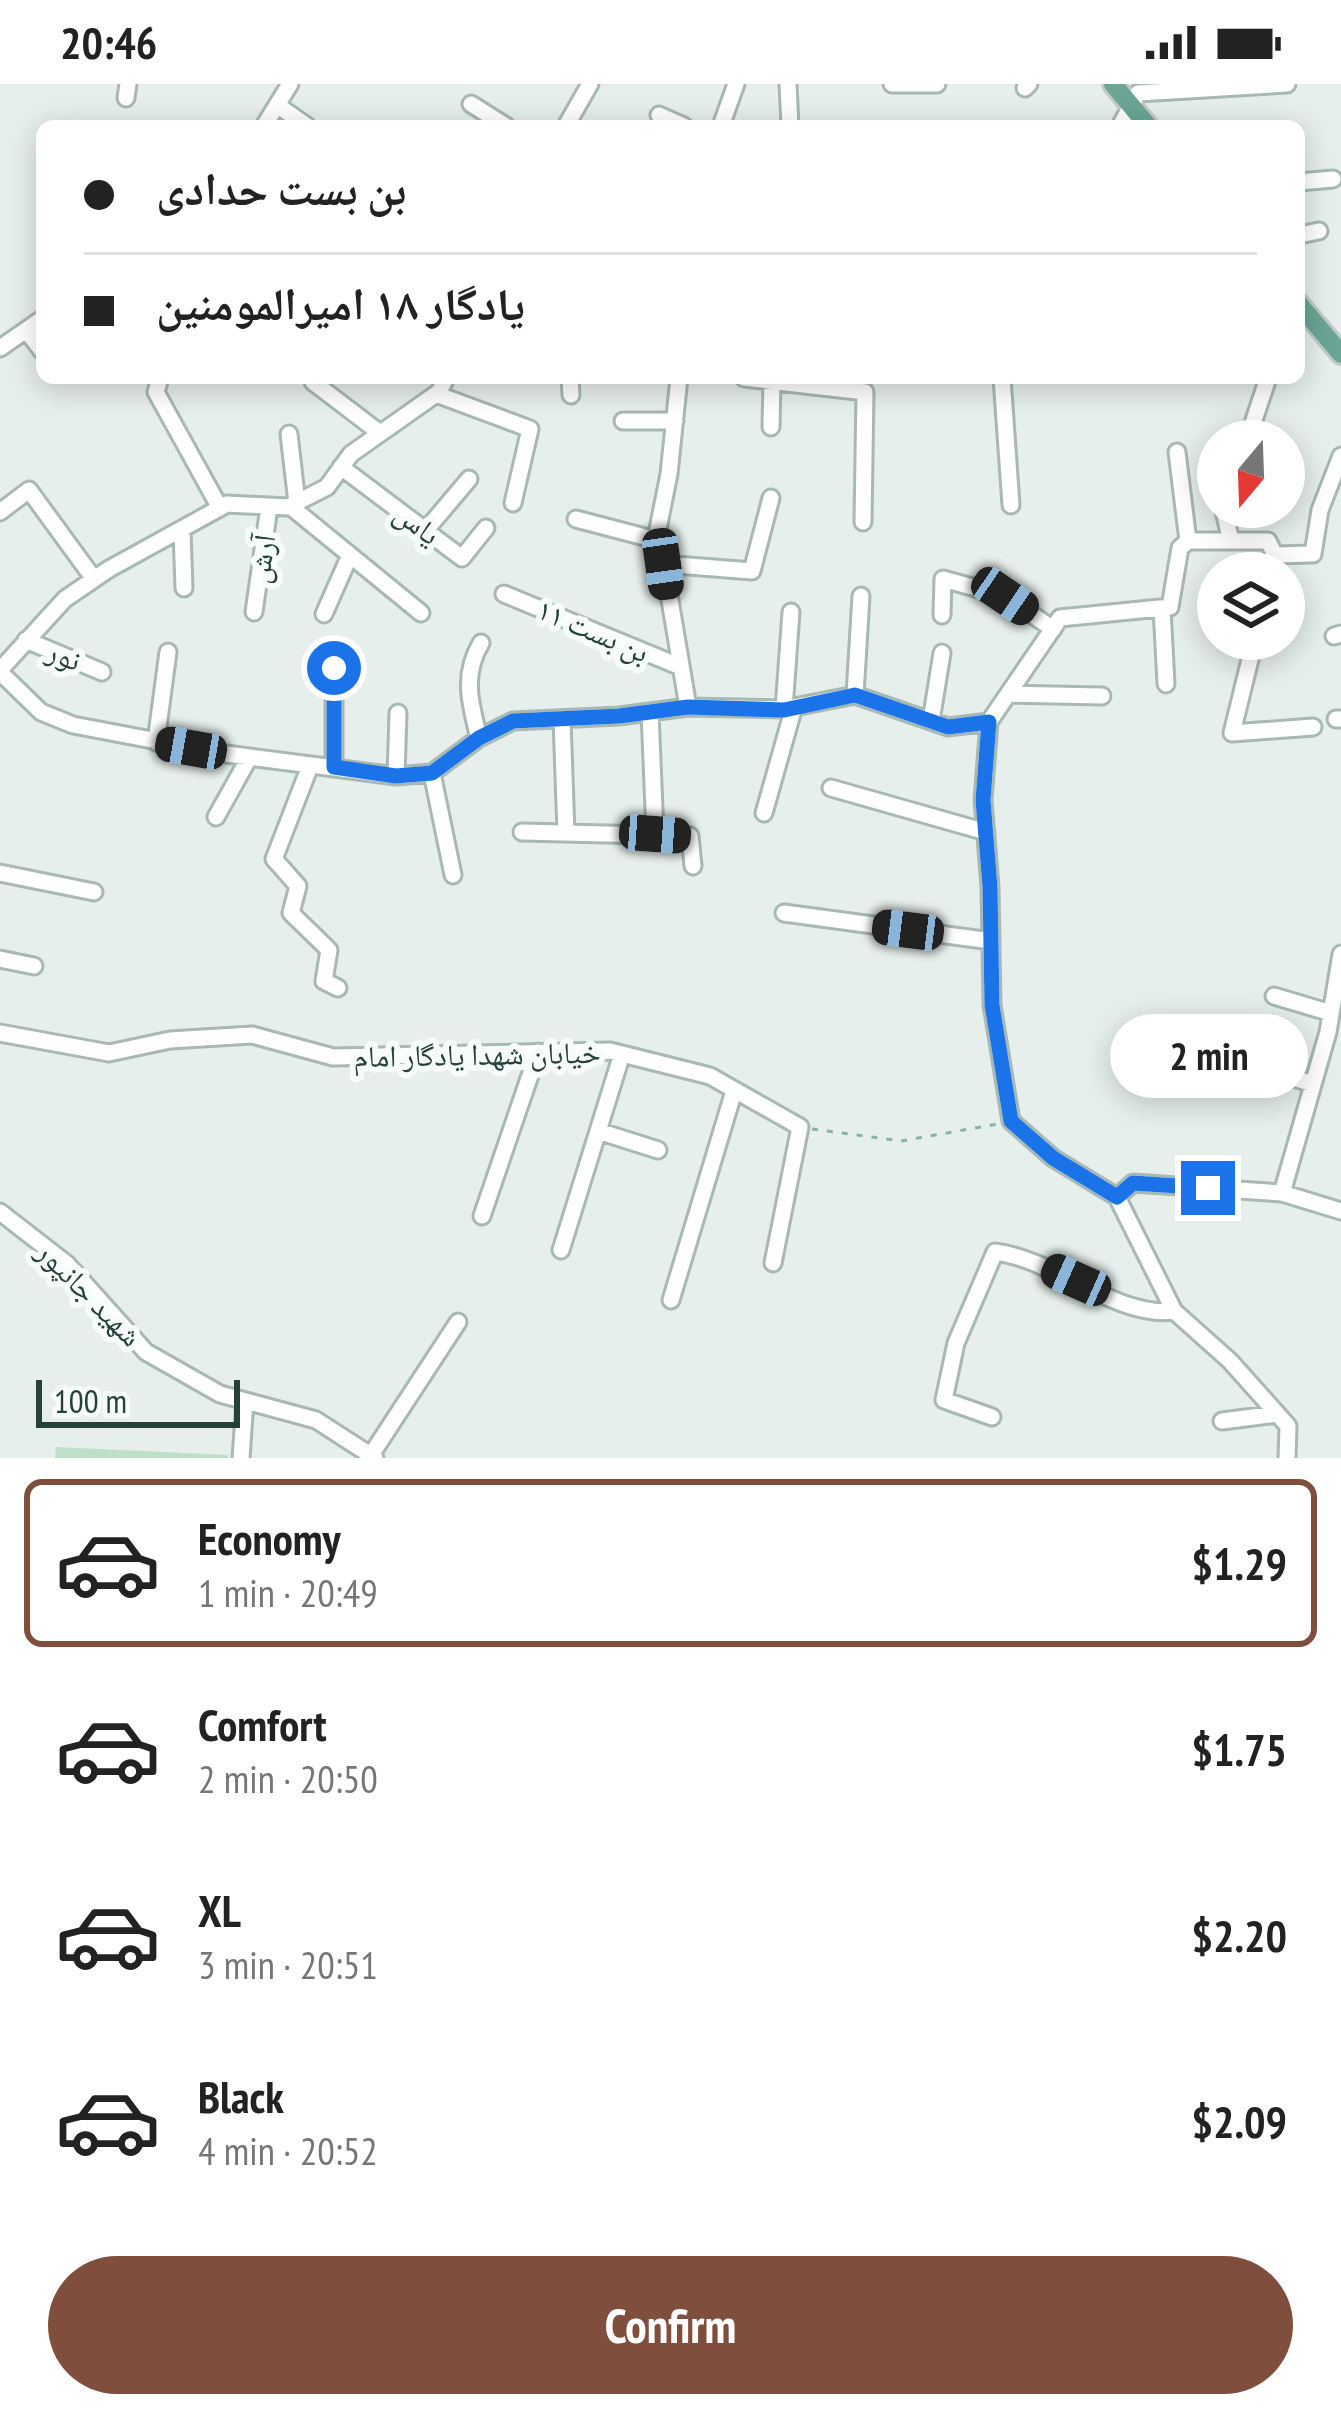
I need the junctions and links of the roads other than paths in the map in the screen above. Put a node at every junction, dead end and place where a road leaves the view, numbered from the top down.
1 (290, 84) edge
2 (788, 84) edge
3 (937, 84) edge
4 (1113, 84) edge
5 (1287, 84) edge
6 (587, 85) edge
7 (892, 85) edge
8 (732, 86) edge
9 (1137, 94) edge
10 (471, 104) dead end
11 (277, 105) junction
12 (659, 115) dead end
13 (268, 120) edge
14 (298, 120) edge
15 (496, 120) edge
16 (569, 120) edge
17 (670, 120) edge
18 (723, 120) edge
19 (790, 120) edge
20 (1333, 179) dead end
21 (1305, 181) edge
22 (1319, 231) dead end
23 (1305, 234) edge
24 (1305, 311) edge
25 (36, 323) edge
26 (26, 330) junction
27 (2, 343) edge
28 (36, 343) edge
29 (1341, 354) edge
30 (158, 384) edge
31 (316, 384) edge
32 (442, 384) edge
33 (678, 384) edge
34 (772, 384) edge
35 (797, 384) edge
36 (1002, 384) edge
37 (1266, 384) edge
38 (436, 394) junction
39 (1254, 420) edge
40 (622, 421) dead end
41 (675, 421) junction
42 (771, 427) dead end
43 (380, 433) junction
44 (289, 434) dead end
45 (1177, 452) dead end
46 (1341, 457) edge
47 (341, 467) junction
48 (469, 479) dead end
49 (771, 498) dead end
50 (513, 503) dead end
51 (294, 504) junction
52 (1011, 506) dead end
53 (269, 507) junction
54 (220, 508) junction
55 (0, 512) edge
56 (576, 519) dead end
57 (862, 521) dead end
58 (486, 528) dead end
59 (1228, 528) edge
60 (426, 530) junction
61 (182, 531) junction
62 (1188, 541) junction
63 (1231, 541) junction
64 (660, 542) junction
65 (1274, 552) edge
66 (1305, 554) edge
67 (350, 555) junction
68 (663, 564) junction
69 (94, 579) junction
70 (184, 588) dead end
71 (504, 594) dead end
72 (861, 596) dead end
73 (1162, 608) junction
74 (254, 612) dead end
75 (791, 612) dead end
76 (421, 613) dead end
77 (324, 614) dead end
78 (943, 616) dead end
79 (1054, 629) junction
80 (26, 640) junction
81 (481, 643) dead end
82 (168, 652) dead end
83 (942, 653) dead end
84 (1250, 660) edge
85 (334, 668) dead end
86 (681, 668) junction
87 (0, 671) edge
88 (102, 672) dead end
89 (1166, 684) dead end
90 (1010, 694) junction
91 (855, 695) junction
92 (1102, 696) dead end
93 (688, 707) junction
94 (789, 708) junction
95 (650, 712) junction
96 (398, 713) dead end
97 (562, 719) junction
98 (931, 721) junction
99 (989, 722) junction
100 (1313, 727) dead end
101 (479, 738) junction
102 (156, 742) junction
103 (249, 758) junction
104 (310, 766) junction
105 (334, 767) junction
106 (432, 773) junction
107 (396, 776) junction
108 (831, 788) dead end
109 (764, 813) dead end
110 (216, 817) dead end
111 (522, 832) dead end
112 (986, 832) junction
113 (566, 833) junction
114 (655, 834) junction
115 (693, 866) dead end
116 (0, 873) edge
117 (453, 875) dead end
118 (94, 892) dead end
119 (784, 913) dead end
120 (991, 941) junction
121 (1341, 954) edge
122 (0, 959) edge
123 (34, 966) dead end
124 (338, 988) dead end
125 (1274, 996) dead end
126 (1331, 1013) junction
127 (1335, 1033) edge
128 (0, 1034) edge
129 (538, 1052) junction
130 (622, 1054) junction
131 (1250, 1064) dead end
132 (1313, 1084) junction
133 (734, 1090) junction
134 (598, 1131) junction
135 (658, 1150) dead end
136 (1282, 1193) junction
137 (1117, 1197) junction
138 (1341, 1211) edge
139 (0, 1213) edge
140 (482, 1216) dead end
141 (561, 1250) dead end
142 (774, 1260) dead end
143 (671, 1300) dead end
144 (1174, 1311) junction
145 (458, 1322) dead end
146 (245, 1400) junction
147 (1277, 1414) junction
148 (992, 1417) dead end
149 (1222, 1420) dead end
150 (373, 1457) edge
151 (241, 1458) edge
152 (1287, 1458) edge

1 - 11 street
2 - 19 street
3 - 7 street
4 - 9 main road
5 - 9 street
6 - 16 street
8 - 18 street
10 - 15 street
11 - 13 street
11 - 14 street
12 - 17 street
20 - 21 street
22 - 23 street
24 - 29 main road
25 - 26 street
26 - 27 street
26 - 28 street
30 - 54 street
31 - 43 street
32 - 38 street
33 - 41 street
34 - 42 street
35 - 57 street
36 - 52 street
37 - 39 street
38 - 43 street
38 - 50 street
40 - 41 street
41 - 64 street
43 - 47 street
44 - 51 street
45 - 62 street
46 - 66 street
47 - 51 street
47 - 60 street, یاس
48 - 60 street
49 - 68 street
51 - 53 street
51 - 67 street
53 - 54 street
53 - 74 street, آرش
54 - 61 street
55 - 69 street
56 - 64 street
58 - 60 street, یاس
59 - 63 street
61 - 69 street
61 - 70 street
62 - 63 street
62 - 73 street
63 - 65 street
64 - 68 street
67 - 76 street
67 - 77 street
68 - 86 street
69 - 80 street
71 - 86 street, بن بست ۱۱
72 - 91 street
73 - 79 street
73 - 89 street
75 - 94 street
78 - 79 street
79 - 90 street
80 - 87 street
80 - 88 street, نور
81 - 101 street
82 - 102 street
83 - 98 street
84 - 100 street
85 - 105 street
86 - 93 street
87 - 102 street
90 - 92 street
90 - 99 street
91 - 94 street
91 - 98 street
93 - 94 street
93 - 95 street
94 - 109 street
95 - 97 street
95 - 114 street
96 - 107 street
97 - 101 street
97 - 113 street
98 - 99 street
99 - 112 street
101 - 106 street
102 - 103 street
103 - 104 street
103 - 110 street
104 - 105 street
104 - 124 street
105 - 107 street
106 - 107 street
106 - 117 street
108 - 112 street
111 - 113 street
112 - 120 street
113 - 114 street
114 - 115 street
116 - 118 street
119 - 120 street
120 - 137 street
121 - 126 street
122 - 123 street
125 - 126 street
126 - 127 street
127 - 132 street
128 - 129 street, خیابان شهدا یادگار امام
129 - 130 street, خیابان شهدا یادگار امام
129 - 140 street
130 - 133 street, خیابان شهدا یادگار امام
130 - 134 street
131 - 132 street
132 - 136 street
133 - 142 street, خیابان شهدا یادگار امام
133 - 143 street
134 - 135 street
134 - 141 street
136 - 137 street
136 - 138 street
137 - 144 street
139 - 146 street, شهید جانپور
144 - 147 street
144 - 148 street
145 - 150 street
146 - 150 street, شهید جانپور
146 - 151 street
147 - 149 street
147 - 152 street

